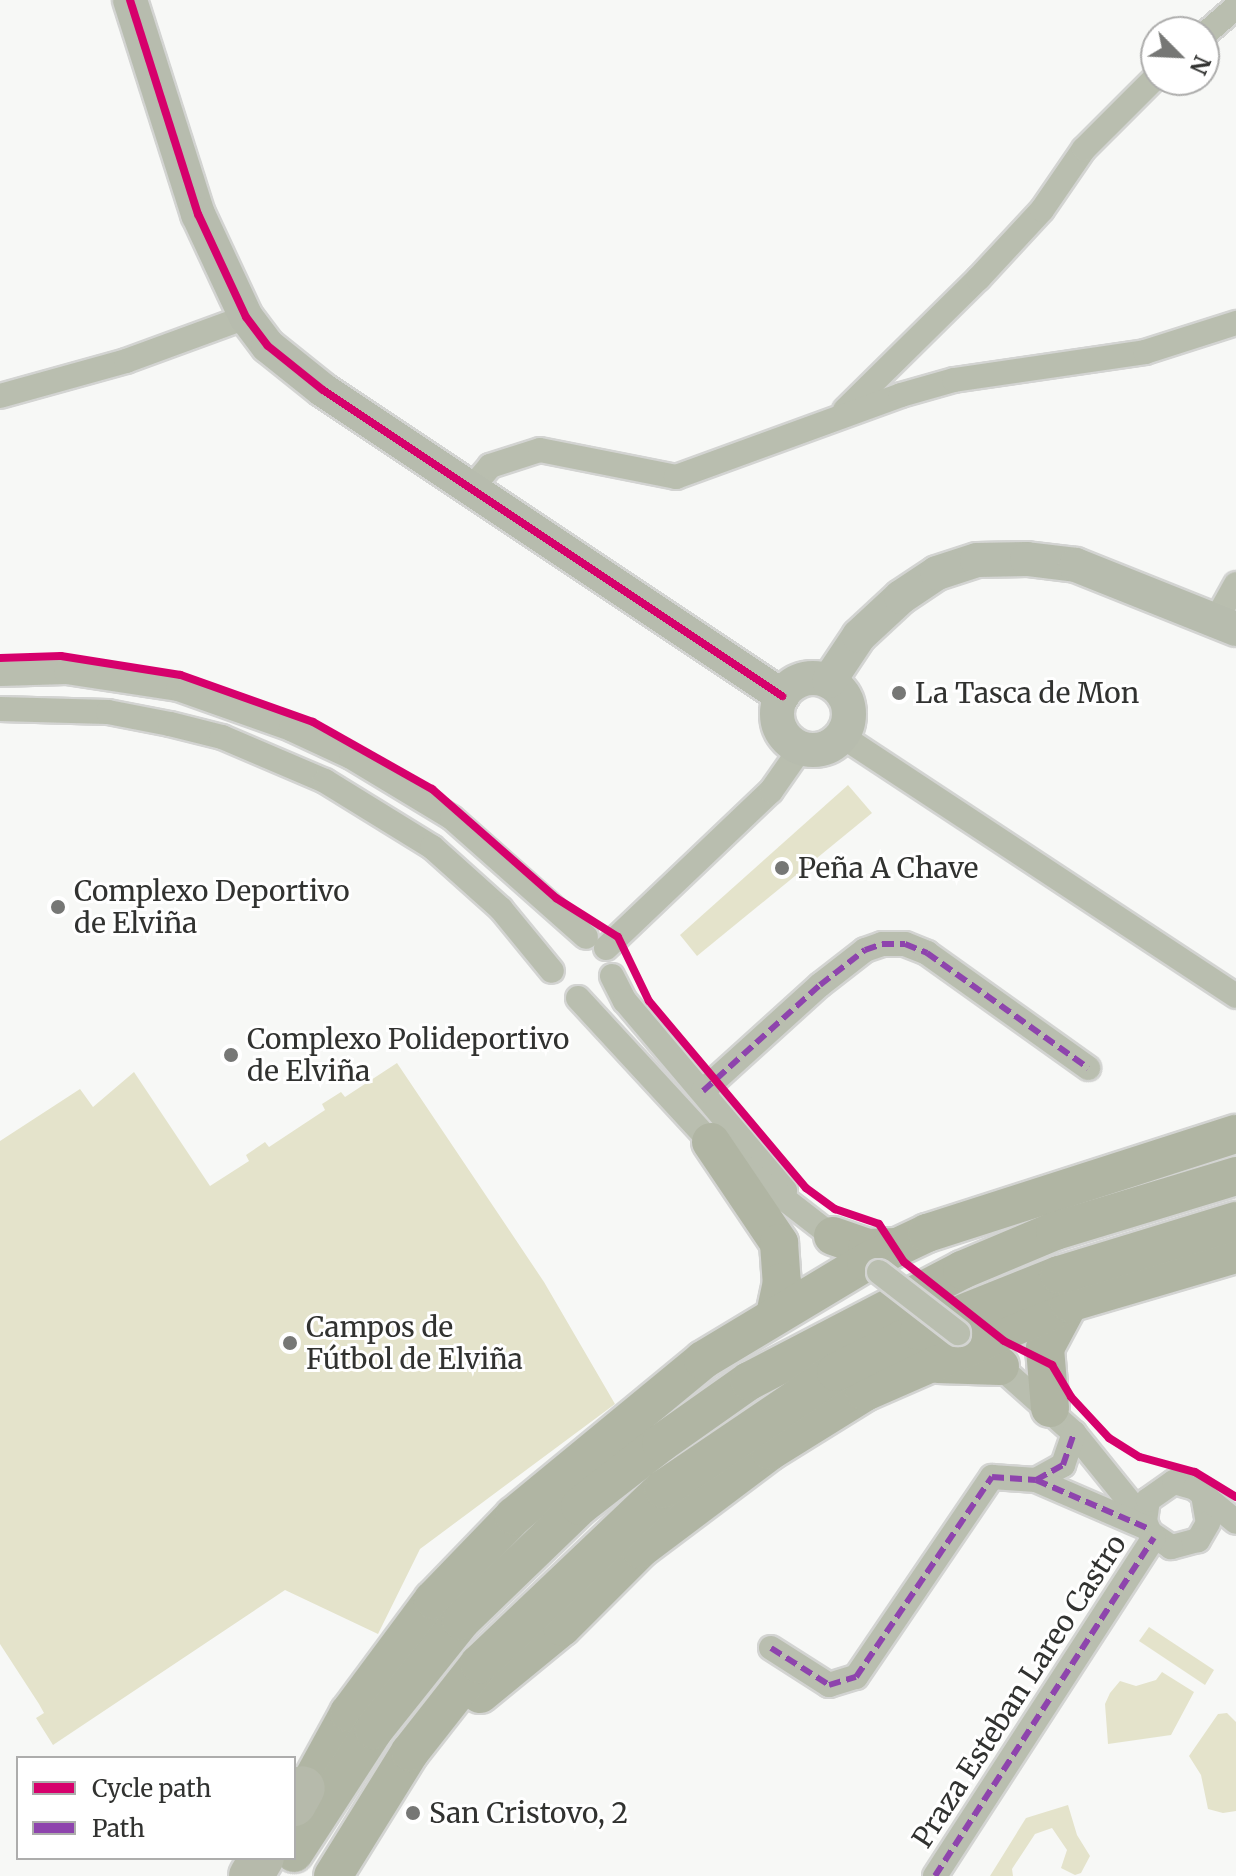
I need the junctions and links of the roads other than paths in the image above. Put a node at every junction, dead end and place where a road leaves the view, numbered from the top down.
1 (130, 0) edge
2 (1236, 7) edge
3 (1220, 21) edge
4 (1140, 93) edge
5 (246, 317) junction
6 (1236, 323) edge
7 (0, 396) edge
8 (840, 415) junction
9 (471, 489) junction
10 (1236, 584) edge
11 (1226, 624) edge
12 (0, 674) edge
13 (829, 681) junction
14 (782, 696) junction
15 (0, 709) edge
16 (842, 736) junction
17 (801, 748) junction
18 (596, 943) junction
19 (552, 971) junction
20 (612, 976) junction
21 (1236, 996) edge
22 (578, 998) junction
23 (1088, 1068) dead end
24 (703, 1091) junction
25 (1236, 1134) edge
26 (711, 1142) junction
27 (1236, 1176) edge
28 (1236, 1221) edge
29 (822, 1228) junction
30 (1236, 1254) edge
31 (881, 1260) junction
32 (1069, 1303) junction
33 (775, 1315) junction
34 (964, 1338) junction
35 (1000, 1366) junction
36 (916, 1368) junction
37 (1062, 1421) junction
38 (1108, 1470) junction
39 (1036, 1480) junction
40 (1163, 1485) junction
41 (1203, 1495) junction
42 (1236, 1522) edge
43 (1148, 1529) junction
44 (1236, 1533) edge
45 (1198, 1540) junction
46 (771, 1648) dead end
47 (410, 1752) junction
48 (297, 1802) edge
49 (296, 1850) edge
50 (333, 1876) edge
51 (935, 1876) edge

1 - 5 street
2 - 3 street
4 - 8 street
5 - 7 street
5 - 9 street
6 - 8 street
8 - 9 street
9 - 14 street
10 - 11 street
11 - 13 street
12 - 18 street
13 - 14 street
13 - 16 street
14 - 17 street
15 - 19 street
16 - 17 street
16 - 21 street
17 - 18 street
18 - 19 street
18 - 20 street
19 - 22 street
20 - 22 street
20 - 24 street
22 - 26 street
23 - 24 street
24 - 29 street
25 - 31 main road
26 - 29 street
26 - 33 main road
27 - 49 main road
28 - 47 main road
29 - 31 main road
30 - 32 main road
31 - 33 main road
31 - 34 street, bridge
32 - 34 main road
32 - 37 main road
33 - 48 main road
34 - 35 street
34 - 36 main road
35 - 36 main road
35 - 37 street
36 - 47 main road
37 - 38 street
37 - 39 street
38 - 40 street
38 - 43 street
39 - 43 street
39 - 46 street
40 - 41 street
40 - 43 street
41 - 42 street
41 - 45 street
43 - 45 street
43 - 51 street, Praza Esteban Lareo Castro
44 - 45 street
47 - 50 main road

